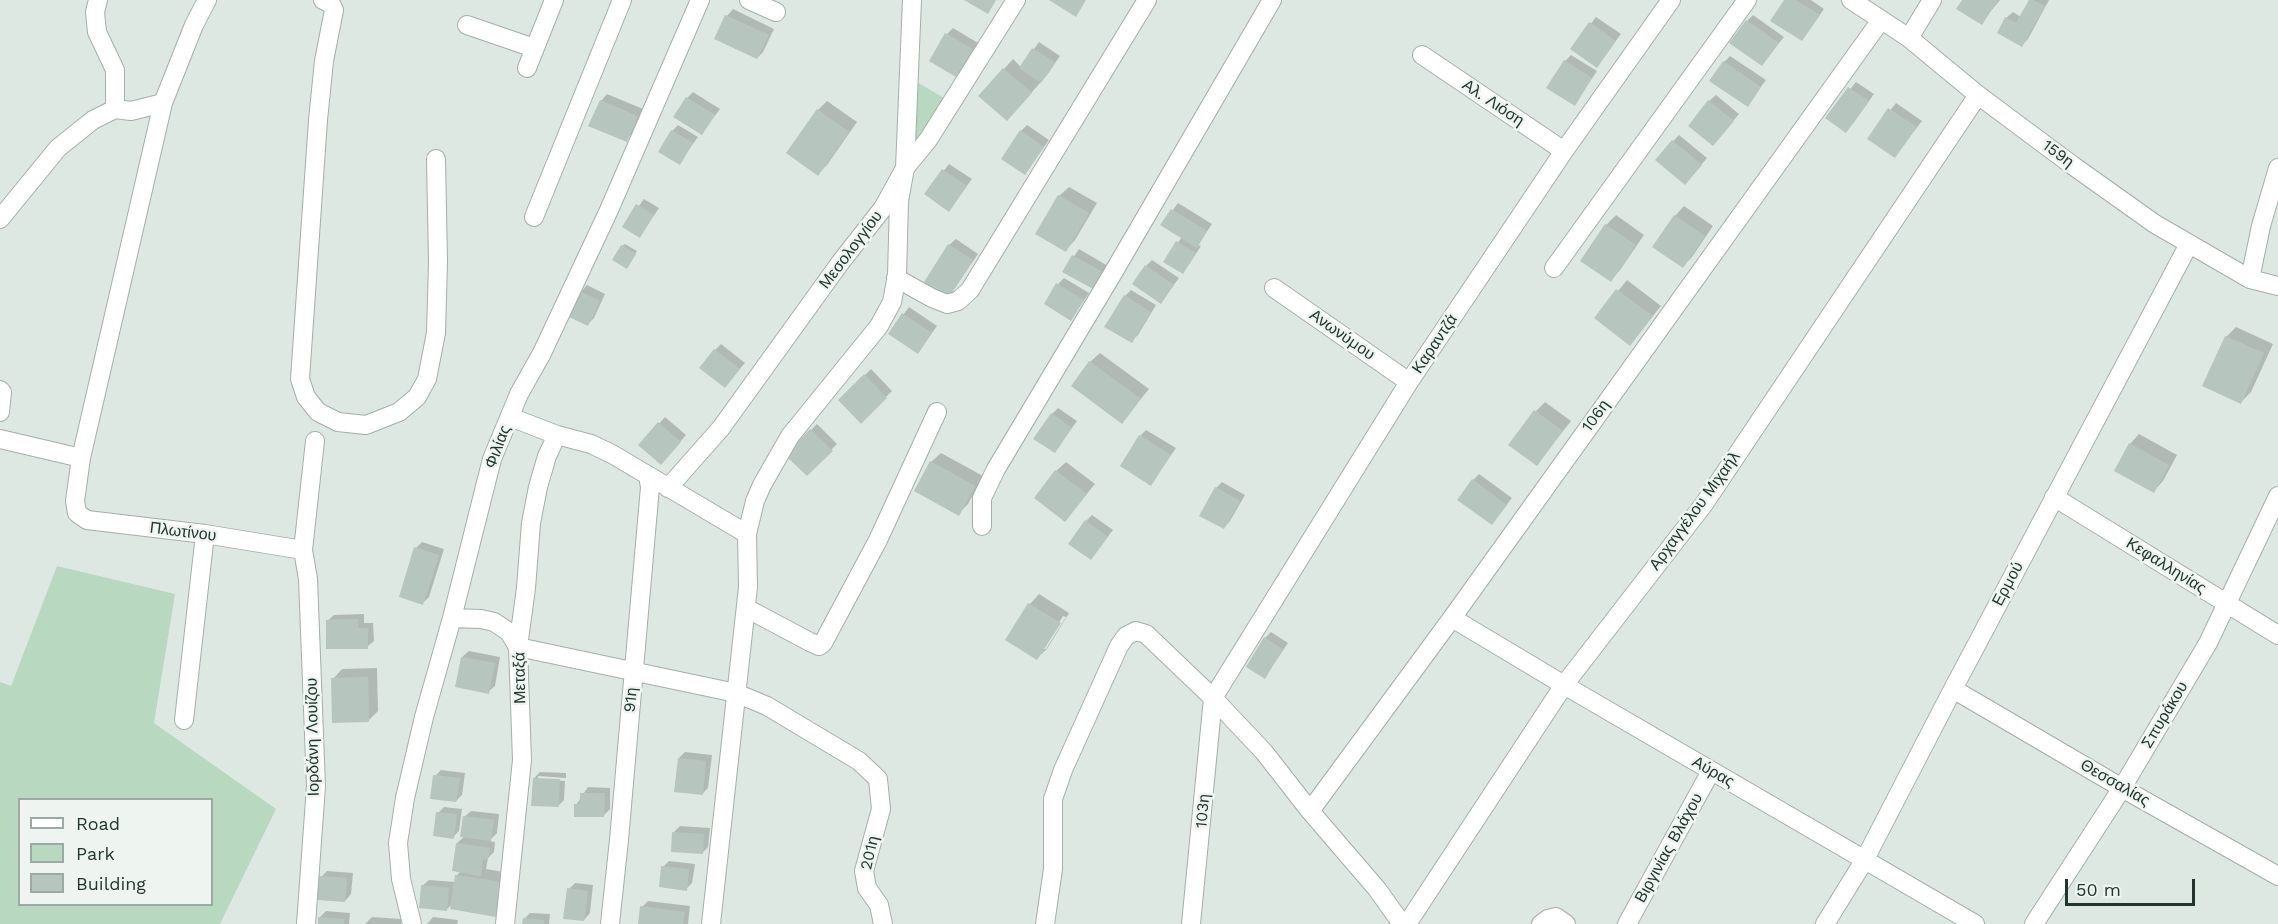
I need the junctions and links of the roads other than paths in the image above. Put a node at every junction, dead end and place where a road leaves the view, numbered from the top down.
1 (98, 0) edge
2 (207, 0) edge
3 (323, 0) edge
4 (554, 0) edge
5 (622, 0) edge
6 (700, 0) edge
7 (749, 0) edge
8 (912, 0) edge
9 (1016, 0) edge
10 (1147, 0) edge
11 (1272, 0) edge
12 (1671, 0) edge
13 (1747, 0) edge
14 (1851, 0) edge
15 (1932, 0) edge
16 (776, 12) dead end
17 (1881, 20) junction
18 (467, 25) dead end
19 (1910, 38) junction
20 (534, 48) junction
21 (1422, 55) dead end
22 (527, 68) dead end
23 (1978, 95) junction
24 (162, 103) junction
25 (115, 109) junction
26 (1563, 151) junction
27 (436, 159) dead end
28 (905, 168) junction
29 (2277, 178) edge
30 (534, 217) dead end
31 (0, 219) edge
32 (2189, 244) junction
33 (1554, 268) dead end
34 (896, 278) junction
35 (2250, 279) junction
36 (2278, 286) edge
37 (1274, 288) dead end
38 (1409, 382) junction
39 (0, 390) edge
40 (0, 412) edge
41 (937, 412) dead end
42 (510, 417) junction
43 (557, 435) junction
44 (0, 439) edge
45 (315, 441) dead end
46 (81, 458) junction
47 (648, 476) junction
48 (668, 488) junction
49 (2278, 496) edge
50 (2054, 497) junction
51 (982, 526) dead end
52 (205, 534) junction
53 (747, 534) junction
54 (303, 550) junction
55 (2226, 603) junction
56 (746, 608) junction
57 (452, 618) junction
58 (1452, 618) junction
59 (2278, 635) edge
60 (518, 647) junction
61 (633, 670) junction
62 (1564, 685) junction
63 (1953, 689) junction
64 (736, 693) junction
65 (1213, 698) junction
66 (184, 720) dead end
67 (1711, 771) junction
68 (2122, 788) junction
69 (1310, 811) junction
70 (1864, 861) junction
71 (2278, 876) edge
72 (1969, 923) edge
73 (306, 924) edge
74 (412, 924) edge
75 (505, 924) edge
76 (610, 924) edge
77 (711, 924) edge
78 (883, 924) edge
79 (1045, 924) edge
80 (1191, 924) edge
81 (1402, 924) edge
82 (1407, 924) edge
83 (1541, 924) edge
84 (1566, 924) edge
85 (1627, 924) edge
86 (1826, 924) edge
87 (2034, 924) edge

1 - 25 street
2 - 24 street
3 - 27 street
4 - 20 street
5 - 30 street
6 - 42 street, Φιλίας
7 - 16 street
8 - 28 street
9 - 28 street, Μεσολογγίου
10 - 34 street
11 - 51 street
12 - 26 street, Καραντζά
13 - 33 street
14 - 17 street, 159η
15 - 19 street
17 - 19 street, 159η
17 - 58 street, 106η
18 - 20 street
19 - 23 street, 159η
20 - 22 street
21 - 26 street, Αλ. Λιόση
23 - 32 street, 159η
23 - 62 street, Αρχαγγέλου Μιχαήλ
24 - 25 street
24 - 46 street
25 - 31 street
26 - 38 street, Καραντζά
28 - 34 street
28 - 48 street, Μεσολογγίου
29 - 35 street
32 - 35 street, 159η
32 - 50 street, Ερμού
34 - 53 street
35 - 36 street, 159η
37 - 38 street, Ανωνύμου
38 - 65 street, Καραντζά
39 - 40 street
41 - 56 street
42 - 43 street
42 - 57 street, Φιλίας
43 - 47 street
43 - 60 street, Μεταξά
44 - 46 street
45 - 54 street, Ιορδάνη Λουίζου
46 - 52 street, Πλωτίνου
47 - 48 street
47 - 61 street, 91η
48 - 53 street
49 - 55 street, Σπυράκου
50 - 55 street, Κεφαλληνίας
50 - 63 street, Ερμού
52 - 54 street, Πλωτίνου
52 - 66 street
53 - 56 street
54 - 73 street, Ιορδάνη Λουίζου
55 - 59 street, Κεφαλληνίας
55 - 68 street, Σπυράκου
56 - 64 street
57 - 60 street
57 - 74 street, Φιλίας
58 - 62 street, Αύρας
58 - 69 street, 106η
60 - 61 street
60 - 75 street, Μεταξά
61 - 64 street
61 - 76 street, 91η
62 - 67 street, Αύρας
62 - 82 street, Αρχαγγέλου Μιχαήλ
63 - 68 street, Θεσσαλίας
63 - 70 street, Ερμού
64 - 77 street
64 - 78 street, 201η
65 - 69 street
65 - 79 street
65 - 80 street, 103η
67 - 70 street, Αύρας
67 - 85 street, Βιργινίας Βλάχου
68 - 71 street, Θεσσαλίας
68 - 87 street, Σπυράκου
69 - 81 street
70 - 72 street, Αύρας
70 - 86 street, Ερμού
83 - 84 street

